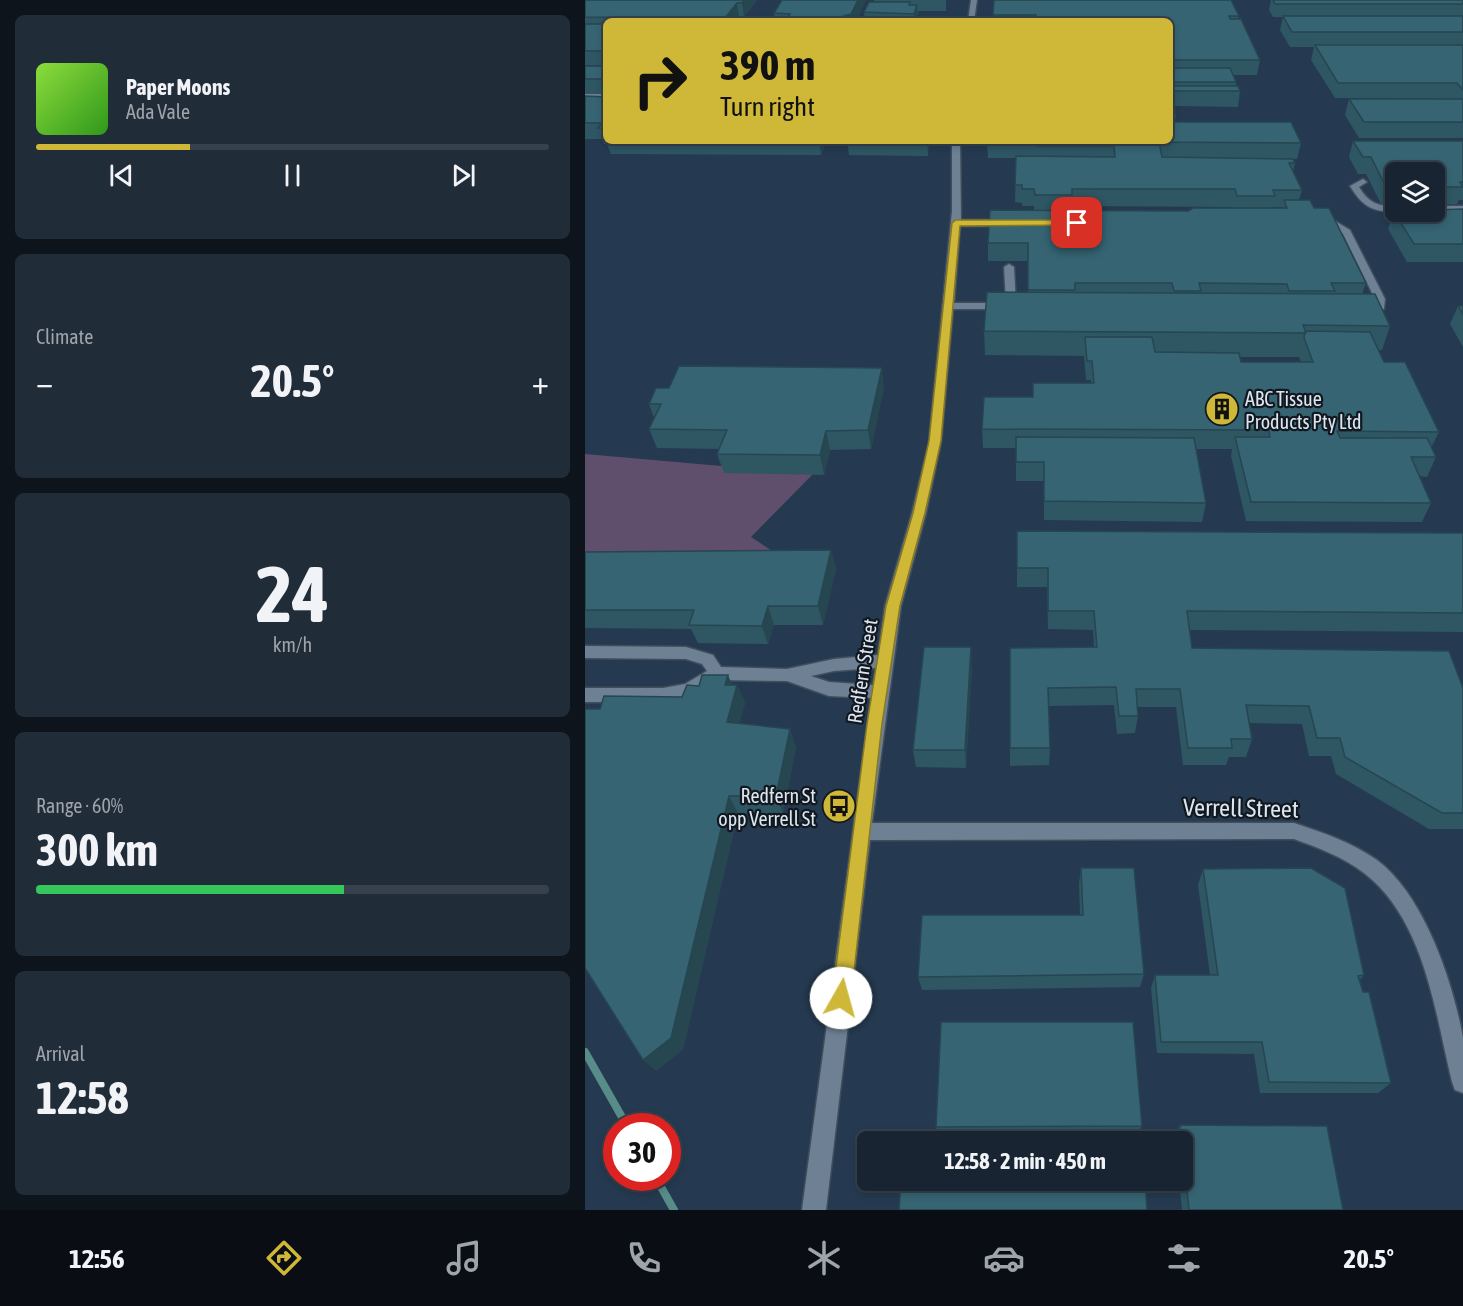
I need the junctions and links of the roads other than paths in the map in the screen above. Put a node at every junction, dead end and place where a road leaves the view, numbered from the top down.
1 (974, 0) edge
2 (971, 18) edge
3 (585, 96) edge
4 (603, 96) edge
5 (956, 144) edge
6 (1363, 182) dead end
7 (1385, 209) edge
8 (1445, 209) edge
9 (1463, 209) edge
10 (956, 223) junction
11 (1020, 223) edge
12 (1308, 223) edge
13 (1009, 267) dead end
14 (949, 306) junction
15 (1011, 306) junction
16 (1024, 311) edge
17 (1353, 313) edge
18 (585, 652) edge
19 (885, 661) junction
20 (717, 673) junction
21 (787, 675) junction
22 (880, 692) junction
23 (585, 695) edge
24 (862, 832) junction
25 (1463, 1082) edge
26 (814, 1210) edge

1 - 2 street
3 - 4 street
5 - 10 street, Redfern Street
6 - 7 street
8 - 9 street
10 - 11 street
10 - 14 street, Redfern Street
12 - 17 street
13 - 15 street
14 - 15 street
14 - 19 street, Redfern Street
15 - 16 street
18 - 20 street
19 - 21 street
19 - 22 street, Redfern Street
20 - 21 street
20 - 23 street
21 - 22 street
22 - 24 street, Redfern Street
24 - 25 street, Verrell Street
24 - 26 street, Redfern Street

